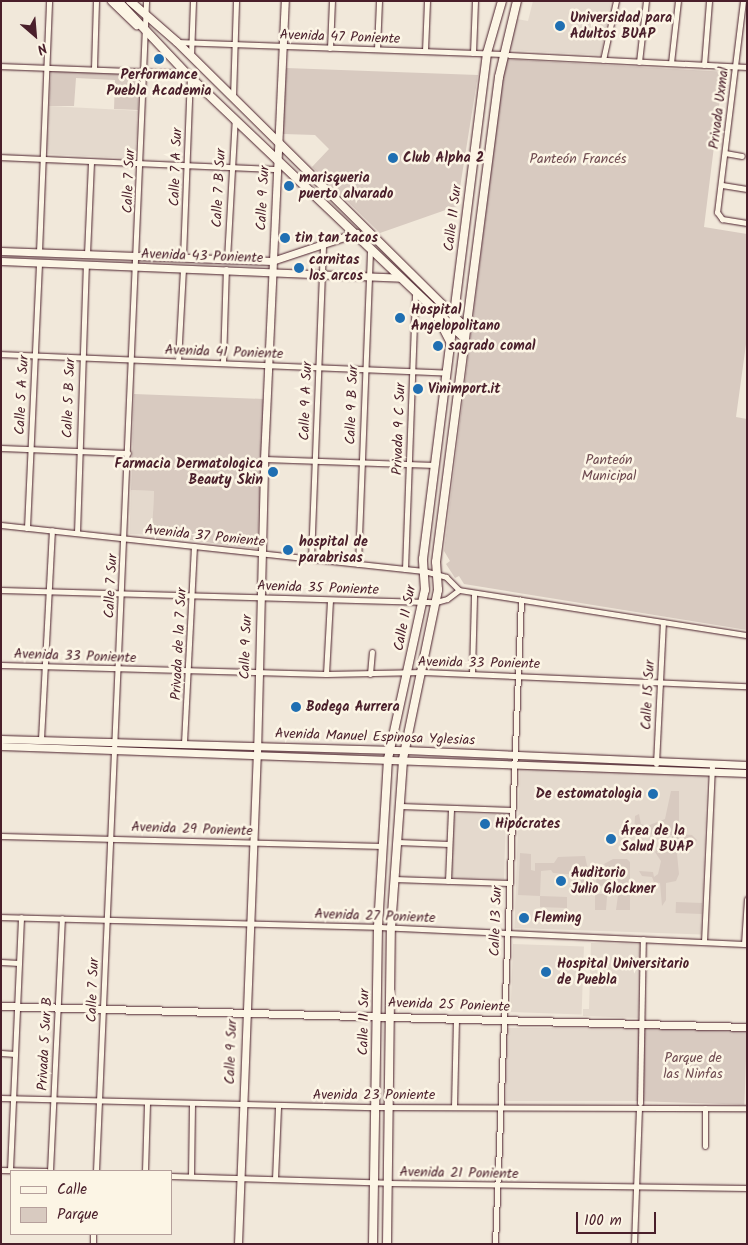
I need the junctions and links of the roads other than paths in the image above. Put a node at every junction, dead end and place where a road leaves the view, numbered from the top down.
1 (49, 1) edge
2 (96, 1) edge
3 (111, 1) edge
4 (118, 1) edge
5 (130, 1) edge
6 (134, 1) edge
7 (146, 1) edge
8 (192, 1) edge
9 (236, 1) edge
10 (280, 1) edge
11 (285, 1) edge
12 (332, 1) edge
13 (379, 1) edge
14 (427, 1) edge
15 (475, 1) edge
16 (502, 1) edge
17 (517, 1) edge
18 (616, 1) edge
19 (646, 1) edge
20 (678, 1) edge
21 (710, 1) edge
22 (743, 1) edge
23 (146, 13) junction
24 (146, 34) junction
25 (177, 42) junction
26 (191, 43) junction
27 (235, 44) junction
28 (281, 48) junction
29 (330, 48) junction
30 (377, 49) junction
31 (426, 51) junction
32 (473, 53) junction
33 (487, 54) junction
34 (505, 55) junction
35 (191, 56) junction
36 (603, 60) junction
37 (638, 62) junction
38 (671, 63) junction
39 (704, 65) junction
40 (1, 66) edge
41 (47, 66) junction
42 (736, 67) junction
43 (747, 67) edge
44 (94, 68) junction
45 (145, 70) junction
46 (188, 75) junction
47 (233, 98) junction
48 (235, 117) junction
49 (278, 142) junction
50 (725, 153) junction
51 (742, 156) dead end
52 (1, 157) edge
53 (277, 158) junction
54 (44, 159) junction
55 (91, 162) junction
56 (141, 163) junction
57 (187, 164) junction
58 (232, 166) junction
59 (277, 169) junction
60 (722, 185) junction
61 (747, 189) edge
62 (747, 223) edge
63 (356, 233) junction
64 (323, 244) junction
65 (370, 247) junction
66 (1, 250) edge
67 (39, 252) junction
68 (87, 254) junction
69 (137, 255) junction
70 (183, 257) junction
71 (227, 259) junction
72 (1, 261) edge
73 (272, 261) junction
74 (39, 263) junction
75 (86, 264) junction
76 (136, 266) junction
77 (182, 268) junction
78 (226, 269) junction
79 (272, 272) junction
80 (322, 274) junction
81 (369, 276) junction
82 (401, 278) junction
83 (415, 290) junction
84 (431, 306) junction
85 (454, 316) junction
86 (452, 326) junction
87 (466, 328) junction
88 (465, 338) junction
89 (450, 343) junction
90 (1, 354) edge
91 (35, 356) junction
92 (82, 357) junction
93 (133, 360) junction
94 (178, 361) junction
95 (223, 362) junction
96 (269, 364) junction
97 (318, 367) junction
98 (364, 369) junction
99 (412, 371) junction
100 (446, 373) junction
101 (1, 448) edge
102 (30, 448) junction
103 (78, 451) junction
104 (128, 453) junction
105 (264, 459) junction
106 (314, 461) junction
107 (361, 462) junction
108 (408, 464) junction
109 (435, 465) junction
110 (1, 525) edge
111 (27, 528) junction
112 (52, 530) junction
113 (76, 533) junction
114 (124, 538) junction
115 (194, 546) junction
116 (263, 554) junction
117 (311, 559) junction
118 (358, 564) junction
119 (405, 569) junction
120 (424, 571) junction
121 (437, 573) junction
122 (1, 590) edge
123 (459, 590) junction
124 (48, 591) junction
125 (121, 593) junction
126 (474, 594) junction
127 (192, 595) junction
128 (260, 597) junction
129 (330, 600) junction
130 (521, 600) junction
131 (414, 601) junction
132 (423, 602) junction
133 (436, 602) junction
134 (420, 614) junction
135 (663, 622) junction
136 (747, 635) edge
137 (372, 652) dead end
138 (1, 665) edge
139 (44, 667) junction
140 (119, 669) junction
141 (190, 670) junction
142 (257, 672) junction
143 (423, 672) junction
144 (472, 673) junction
145 (326, 674) junction
146 (370, 674) junction
147 (406, 674) junction
148 (520, 674) junction
149 (660, 681) junction
150 (747, 686) edge
151 (1, 739) edge
152 (41, 740) junction
153 (116, 742) junction
154 (184, 744) junction
155 (1, 746) edge
156 (257, 746) junction
157 (390, 749) junction
158 (116, 750) junction
159 (405, 750) junction
160 (257, 755) junction
161 (514, 755) junction
162 (388, 758) junction
163 (403, 759) junction
164 (656, 760) junction
165 (712, 763) junction
166 (514, 764) junction
167 (747, 765) edge
168 (655, 768) junction
169 (711, 771) junction
170 (747, 773) edge
171 (400, 806) junction
172 (451, 808) junction
173 (512, 810) junction
174 (1, 836) edge
175 (112, 839) junction
176 (253, 842) junction
177 (397, 842) junction
178 (450, 844) junction
179 (382, 846) junction
180 (394, 880) junction
181 (448, 881) junction
182 (509, 883) junction
183 (747, 899) edge
184 (1, 917) edge
185 (21, 917) junction
186 (62, 918) junction
187 (107, 920) junction
188 (249, 924) junction
189 (378, 927) junction
190 (391, 928) junction
191 (507, 933) junction
192 (643, 940) junction
193 (704, 942) junction
194 (745, 944) edge
195 (1, 962) edge
196 (19, 963) junction
197 (1, 1006) edge
198 (17, 1007) junction
199 (58, 1008) junction
200 (103, 1009) junction
201 (246, 1012) junction
202 (376, 1016) junction
203 (390, 1016) junction
204 (456, 1019) junction
205 (503, 1020) junction
206 (641, 1023) junction
207 (747, 1027) edge
208 (1, 1053) edge
209 (15, 1054) junction
210 (1, 1098) edge
211 (13, 1098) junction
212 (54, 1100) junction
213 (99, 1101) junction
214 (147, 1102) junction
215 (192, 1103) junction
216 (242, 1104) junction
217 (639, 1105) junction
218 (278, 1106) junction
219 (375, 1107) junction
220 (388, 1107) junction
221 (454, 1107) junction
222 (499, 1108) junction
223 (705, 1108) junction
224 (747, 1108) edge
225 (705, 1146) dead end
226 (1, 1170) edge
227 (10, 1170) joint
228 (48, 1170) edge
229 (96, 1170) edge
230 (145, 1170) edge
231 (172, 1176) edge
232 (191, 1176) junction
233 (239, 1178) junction
234 (275, 1179) junction
235 (374, 1182) junction
236 (388, 1183) junction
237 (496, 1185) junction
238 (636, 1187) junction
239 (747, 1188) edge
240 (238, 1244) edge
241 (373, 1244) edge
242 (387, 1244) edge
243 (495, 1244) edge
244 (634, 1244) edge

1 - 41 street
2 - 44 street
3 - 24 main road
4 - 24 main road
5 - 23 main road
6 - 23 main road
7 - 23 street, Calle 7 Sur
8 - 26 street
9 - 27 street
10 - 28 main road, Calle 9 Sur
11 - 28 main road, Calle 9 Sur
12 - 29 street
13 - 30 street
14 - 31 street
15 - 32 street
16 - 33 main road, Calle 11 Sur
17 - 34 main road, Calle 11 Sur
18 - 36 street
19 - 37 street
20 - 38 street
21 - 39 street
22 - 42 street, Privada Uxmal
23 - 24 street, Calle 7 Sur
23 - 25 main road
24 - 45 street, Calle 7 Sur
24 - 46 main road
25 - 26 street, Avenida 47 Poniente
25 - 35 main road
26 - 27 street, Avenida 47 Poniente
26 - 35 street
27 - 28 street, Avenida 47 Poniente
27 - 47 street
28 - 29 street, Avenida 47 Poniente
28 - 49 main road, Calle 9 Sur
29 - 30 street, Avenida 47 Poniente
30 - 31 street, Avenida 47 Poniente
31 - 32 street, Avenida 47 Poniente
32 - 33 street, Avenida 47 Poniente
33 - 34 street, Avenida 47 Poniente
33 - 85 main road, Calle 11 Sur
34 - 36 street, Avenida 47 Poniente
34 - 87 main road, Calle 11 Sur
35 - 47 main road
36 - 37 street, Avenida 47 Poniente
37 - 38 street, Avenida 47 Poniente
38 - 39 street, Avenida 47 Poniente
39 - 42 street, Avenida 47 Poniente
40 - 41 street
41 - 44 street
41 - 54 street
42 - 43 street, Avenida 47 Poniente
42 - 50 street, Privada Uxmal
44 - 45 street
45 - 46 street
45 - 56 street, Calle 7 Sur
46 - 48 main road
46 - 57 street, Calle 7 A Sur
47 - 49 main road
48 - 53 main road
48 - 58 street, Calle 7 B Sur
49 - 53 main road, Calle 9 Sur
49 - 85 main road
50 - 51 street
50 - 60 street, Privada Uxmal
52 - 54 street
53 - 59 main road, Calle 9 Sur
53 - 63 main road
54 - 55 street
54 - 67 street
55 - 56 street
55 - 68 street
56 - 57 street
56 - 69 street, Calle 7 Sur
57 - 58 street
57 - 70 street, Calle 7 A Sur
58 - 59 street
58 - 71 street, Calle 7 B Sur
59 - 73 main road, Calle 9 Sur
60 - 61 street
60 - 62 street, Privada Uxmal
63 - 64 main road, Avenida 43 Poniente
63 - 65 main road
64 - 73 main road, Avenida 43 Poniente
64 - 80 street, Calle 9 A Sur
65 - 81 street, Calle 9 B Sur
65 - 82 main road
66 - 67 main road, Avenida 43 Poniente
67 - 68 main road, Avenida 43 Poniente
68 - 69 main road, Avenida 43 Poniente
69 - 70 main road, Avenida 43 Poniente
69 - 76 street, Calle 7 Sur
70 - 71 main road, Avenida 43 Poniente
71 - 73 main road, Avenida 43 Poniente
72 - 74 main road, Avenida 43 Poniente
73 - 79 main road, Calle 9 Sur
74 - 75 main road, Avenida 43 Poniente
74 - 91 street, Calle 5 A Sur
75 - 76 main road, Avenida 43 Poniente
75 - 92 street, Calle 5 B Sur
76 - 77 main road, Avenida 43 Poniente
76 - 93 street, Calle 7 Sur
77 - 78 main road, Avenida 43 Poniente
77 - 94 street
78 - 79 main road, Avenida 43 Poniente
78 - 95 street
79 - 80 main road, Avenida 43 Poniente
79 - 96 main road, Calle 9 Sur
80 - 81 main road, Avenida 43 Poniente
80 - 97 street, Calle 9 A Sur
81 - 82 main road, Avenida 43 Poniente
81 - 98 street, Calle 9 B Sur
82 - 83 main road
83 - 84 main road
83 - 99 street, Privada 9 C Sur
84 - 86 main road
84 - 89 main road
85 - 86 main road, Calle 11 Sur
85 - 87 main road
86 - 88 main road
86 - 89 main road, Calle 11 Sur
87 - 88 main road, Calle 11 Sur
88 - 121 main road, Calle 11 Sur
89 - 100 main road, Calle 11 Sur
90 - 91 street, Avenida 41 Poniente
91 - 92 street, Avenida 41 Poniente
91 - 102 street, Calle 5 A Sur
92 - 93 street, Avenida 41 Poniente
92 - 103 street, Calle 5 B Sur
93 - 94 street, Avenida 41 Poniente
93 - 104 street, Calle 7 Sur
94 - 95 street, Avenida 41 Poniente
95 - 96 street, Avenida 41 Poniente
96 - 97 street, Avenida 41 Poniente
96 - 105 main road, Calle 9 Sur
97 - 98 street, Avenida 41 Poniente
97 - 106 street, Calle 9 A Sur
98 - 99 street, Avenida 41 Poniente
98 - 107 street, Calle 9 B Sur
99 - 100 street, Avenida 41 Poniente
99 - 108 street, Privada 9 C Sur
100 - 109 main road, Calle 11 Sur
101 - 102 street
102 - 103 street
102 - 111 street, Calle 5 A Sur
103 - 104 street
103 - 113 street, Calle 5 B Sur
104 - 114 street, Calle 7 Sur
105 - 106 street
105 - 116 main road, Calle 9 Sur
106 - 107 street
106 - 117 street, Calle 9 A Sur
107 - 108 street
107 - 118 street, Calle 9 B Sur
108 - 109 street
108 - 119 street, Privada 9 C Sur
109 - 120 main road, Calle 11 Sur
110 - 111 street, Avenida 37 Poniente
111 - 112 street, Avenida 37 Poniente
112 - 113 street, Avenida 37 Poniente
112 - 124 street
113 - 114 street, Avenida 37 Poniente
114 - 115 street, Avenida 37 Poniente
114 - 125 street, Calle 7 Sur
115 - 116 street, Avenida 37 Poniente
115 - 127 street, Privada de la 7 Sur
116 - 117 street, Avenida 37 Poniente
116 - 128 main road, Calle 9 Sur
117 - 118 street, Avenida 37 Poniente
118 - 119 street, Avenida 37 Poniente
119 - 120 street, Avenida 37 Poniente
120 - 121 street, Avenida 37 Poniente
120 - 132 main road, Calle 11 Sur
121 - 123 street, Avenida 37 Poniente
121 - 133 main road, Calle 11 Sur
122 - 124 street, Avenida 35 Poniente
123 - 126 street
123 - 133 street, Avenida 35 Poniente
124 - 125 street, Avenida 35 Poniente
124 - 139 street
125 - 127 street, Avenida 35 Poniente
125 - 140 street, Calle 7 Sur
126 - 130 street
126 - 144 street
127 - 128 street, Avenida 35 Poniente
127 - 141 street, Privada de la 7 Sur
128 - 129 street, Avenida 35 Poniente
128 - 142 main road, Calle 9 Sur
129 - 131 street, Avenida 35 Poniente
129 - 145 street
130 - 135 street
130 - 148 street, Calle 13 Sur
131 - 132 street, Avenida 35 Poniente
131 - 134 main road
132 - 133 street, Avenida 35 Poniente
132 - 134 main road, Calle 11 Sur
133 - 143 main road, Calle 11 Sur
134 - 147 main road, Calle 11 Sur
135 - 136 street
135 - 149 street, Calle 15 Sur
137 - 146 street
138 - 139 street, Avenida 33 Poniente
139 - 140 street, Avenida 33 Poniente
139 - 152 street
140 - 141 street, Avenida 33 Poniente
140 - 153 street, Calle 7 Sur
141 - 142 street, Avenida 33 Poniente
141 - 154 street, Privada de la 7 Sur
142 - 145 street, Avenida 33 Poniente
142 - 156 main road, Calle 9 Sur
143 - 144 street, Avenida 33 Poniente
143 - 147 street, Avenida 33 Poniente
143 - 159 main road, Calle 11 Sur
144 - 148 street, Avenida 33 Poniente
145 - 146 street, Avenida 33 Poniente
146 - 147 street, Avenida 33 Poniente
147 - 157 main road, Calle 11 Sur
148 - 149 street, Avenida 33 Poniente
148 - 161 street, Calle 13 Sur
149 - 150 street, Avenida 33 Poniente
149 - 164 street, Calle 15 Sur
151 - 152 main road, Avenida Manuel Espinosa Yglesias
152 - 153 main road, Avenida Manuel Espinosa Yglesias
153 - 154 main road, Avenida Manuel Espinosa Yglesias
153 - 158 street, Calle 7 Sur
154 - 156 main road, Avenida Manuel Espinosa Yglesias
155 - 158 main road, Avenida Manuel Espinosa Yglesias
156 - 157 main road, Avenida Manuel Espinosa Yglesias
156 - 160 main road, Calle 9 Sur
157 - 159 main road, Avenida Manuel Espinosa Yglesias
157 - 162 main road, Calle 11 Sur
158 - 160 main road, Avenida Manuel Espinosa Yglesias
158 - 175 street, Calle 7 Sur
159 - 161 main road, Avenida Manuel Espinosa Yglesias
159 - 163 main road, Calle 11 Sur
160 - 162 main road, Avenida Manuel Espinosa Yglesias
160 - 176 main road, Calle 9 Sur
161 - 164 main road, Avenida Manuel Espinosa Yglesias
161 - 166 street, Calle 13 Sur
162 - 163 main road, Avenida Manuel Espinosa Yglesias
162 - 179 main road, Calle 11 Sur
163 - 166 main road, Avenida Manuel Espinosa Yglesias
163 - 171 main road, Calle 11 Sur
164 - 165 main road, Avenida Manuel Espinosa Yglesias
164 - 168 street, Calle 15 Sur
165 - 167 main road, Avenida Manuel Espinosa Yglesias
165 - 169 street
166 - 168 main road, Avenida Manuel Espinosa Yglesias
166 - 173 street, Calle 13 Sur
168 - 169 main road, Avenida Manuel Espinosa Yglesias
169 - 170 main road, Avenida Manuel Espinosa Yglesias
169 - 193 street
171 - 172 street
171 - 177 main road, Calle 11 Sur
172 - 173 street
172 - 178 street
173 - 182 street, Calle 13 Sur
174 - 175 street, Avenida 29 Poniente
175 - 176 street, Avenida 29 Poniente
175 - 187 street, Calle 7 Sur
176 - 179 street, Avenida 29 Poniente
176 - 188 main road, Calle 9 Sur
177 - 178 street
177 - 180 main road, Calle 11 Sur
178 - 181 street
179 - 189 main road, Calle 11 Sur
180 - 181 street
180 - 190 main road, Calle 11 Sur
181 - 182 street
182 - 191 street, Calle 13 Sur
183 - 194 street
184 - 185 street, Avenida 27 Poniente
185 - 186 street, Avenida 27 Poniente
185 - 196 street
186 - 187 street, Avenida 27 Poniente
186 - 199 street, Privada 5 Sur B
187 - 188 street, Avenida 27 Poniente
187 - 200 street, Calle 7 Sur
188 - 189 street, Avenida 27 Poniente
188 - 201 main road, Calle 9 Sur
189 - 190 street, Avenida 27 Poniente
189 - 202 main road, Calle 11 Sur
190 - 191 street, Avenida 27 Poniente
190 - 203 main road, Calle 11 Sur
191 - 192 street, Avenida 27 Poniente
191 - 205 street, Calle 13 Sur
192 - 193 street, Avenida 27 Poniente
192 - 206 street
193 - 194 street, Avenida 27 Poniente
195 - 196 street
196 - 198 street
197 - 198 main road, Avenida 25 Poniente
198 - 199 main road, Avenida 25 Poniente
198 - 209 street
199 - 200 main road, Avenida 25 Poniente
199 - 212 street, Privada 5 Sur B
200 - 201 main road, Avenida 25 Poniente
200 - 213 street, Calle 7 Sur
201 - 202 main road, Avenida 25 Poniente
201 - 216 main road, Calle 9 Sur
202 - 203 main road, Avenida 25 Poniente
202 - 219 main road, Calle 11 Sur
203 - 204 main road, Avenida 25 Poniente
203 - 220 main road, Calle 11 Sur
204 - 205 main road, Avenida 25 Poniente
204 - 221 street
205 - 206 main road, Avenida 25 Poniente
205 - 222 street, Calle 13 Sur
206 - 207 main road, Avenida 25 Poniente
206 - 217 street
208 - 209 street
209 - 211 street
210 - 211 street, Avenida 23 Poniente
211 - 212 street, Avenida 23 Poniente
211 - 227 street
212 - 213 street, Avenida 23 Poniente
212 - 228 street, Privada 5 Sur B
213 - 214 street, Avenida 23 Poniente
213 - 229 street, Calle 7 Sur
214 - 215 street, Avenida 23 Poniente
214 - 230 street
215 - 216 street, Avenida 23 Poniente
215 - 232 street
216 - 218 street, Avenida 23 Poniente
216 - 233 main road, Calle 9 Sur
217 - 222 street, Avenida 23 Poniente
217 - 223 street, Avenida 23 Poniente
217 - 238 street
218 - 219 street, Avenida 23 Poniente
218 - 234 street
219 - 220 street, Avenida 23 Poniente
219 - 235 main road, Calle 11 Sur
220 - 221 street, Avenida 23 Poniente
220 - 236 main road, Calle 11 Sur
221 - 222 street, Avenida 23 Poniente
222 - 237 street, Calle 13 Sur
223 - 224 street, Avenida 23 Poniente
223 - 225 street
226 - 227 street
231 - 232 street, Avenida 21 Poniente
232 - 233 street, Avenida 21 Poniente
233 - 234 street, Avenida 21 Poniente
233 - 240 main road, Calle 9 Sur
234 - 235 street, Avenida 21 Poniente
235 - 236 street, Avenida 21 Poniente
235 - 241 main road, Calle 11 Sur
236 - 237 street, Avenida 21 Poniente
236 - 242 main road, Calle 11 Sur
237 - 238 street, Avenida 21 Poniente
237 - 243 street, Calle 13 Sur
238 - 239 street, Avenida 21 Poniente
238 - 244 street

